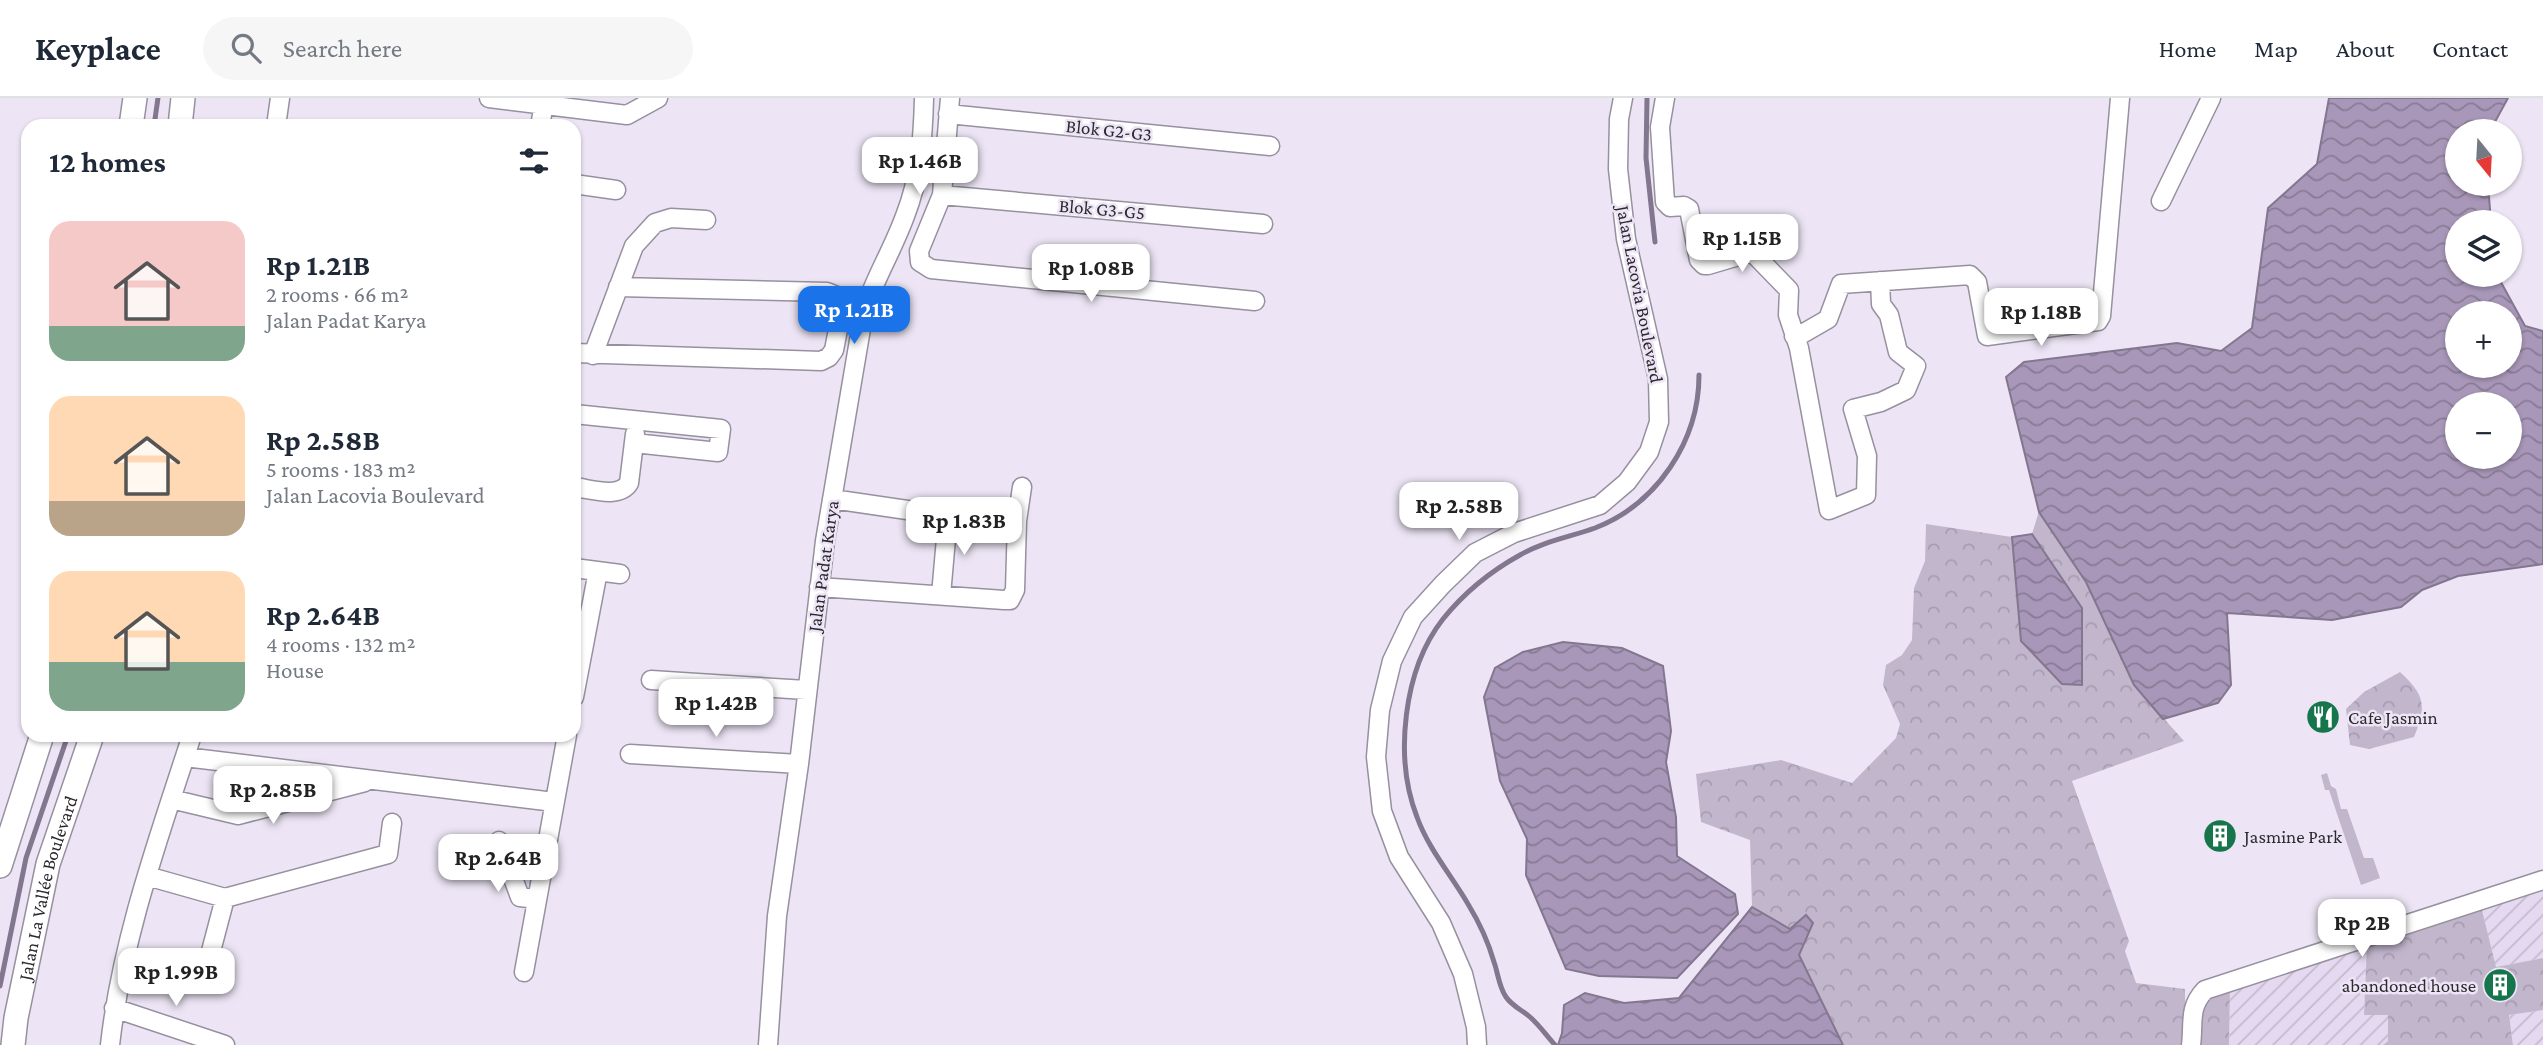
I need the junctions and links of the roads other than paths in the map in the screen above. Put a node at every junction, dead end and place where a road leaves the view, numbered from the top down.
1 (135, 98) edge
2 (183, 98) edge
3 (280, 98) edge
4 (489, 98) edge
5 (658, 98) edge
6 (924, 98) edge
7 (1623, 98) edge
8 (1665, 98) edge
9 (2120, 98) edge
10 (2211, 98) edge
11 (544, 101) edge
12 (949, 106) edge
13 (132, 119) edge
14 (181, 119) edge
15 (277, 119) edge
16 (541, 119) edge
17 (1270, 146) dead end
18 (581, 185) edge
19 (616, 190) dead end
20 (942, 195) junction
21 (2161, 201) dead end
22 (706, 220) dead end
23 (1263, 223) dead end
24 (1880, 281) junction
25 (618, 287) junction
26 (1255, 301) dead end
27 (1794, 335) junction
28 (581, 354) edge
29 (593, 355) junction
30 (581, 415) edge
31 (637, 421) junction
32 (634, 443) junction
33 (1022, 487) dead end
34 (581, 488) edge
35 (832, 499) junction
36 (948, 516) junction
37 (1017, 521) junction
38 (581, 569) edge
39 (597, 571) junction
40 (620, 574) dead end
41 (819, 587) junction
42 (941, 595) junction
43 (581, 639) edge
44 (651, 680) dead end
45 (806, 690) junction
46 (41, 742) edge
47 (90, 742) edge
48 (190, 742) edge
49 (566, 742) edge
50 (630, 754) dead end
51 (185, 757) junction
52 (799, 764) junction
53 (374, 780) junction
54 (171, 799) junction
55 (554, 802) junction
56 (393, 823) dead end
57 (499, 841) dead end
58 (0, 866) edge
59 (147, 876) junction
60 (2543, 880) edge
61 (225, 898) junction
62 (537, 899) junction
63 (523, 971) dead end
64 (205, 974) dead end
65 (114, 1008) junction
66 (13, 1045) edge
67 (110, 1045) edge
68 (225, 1045) edge
69 (768, 1045) edge
70 (1477, 1045) edge
71 (2191, 1045) edge

1 - 13 street
2 - 14 street
3 - 15 street
4 - 11 street
5 - 11 street
6 - 35 street, Jalan Padat Karya
7 - 70 street, Jalan Lacovia Boulevard
8 - 27 street
9 - 24 street
10 - 21 street
11 - 16 street
12 - 17 street, Blok G2-G3
12 - 20 street
18 - 19 street
20 - 23 street, Blok G3-G5
20 - 26 street
22 - 25 street
24 - 27 street
24 - 27 street
25 - 29 street
25 - 29 street
28 - 29 street
30 - 31 street
31 - 32 street
31 - 32 street
32 - 34 street
33 - 37 street
35 - 36 street
35 - 41 street, Jalan Padat Karya
36 - 37 street
36 - 42 street
37 - 42 street
38 - 39 street
39 - 40 street
39 - 43 street
41 - 42 street
41 - 45 street, Jalan Padat Karya
44 - 45 street
45 - 52 street, Jalan Padat Karya
46 - 58 street
47 - 66 street, Jalan La Vallée Boulevard
48 - 51 street
49 - 55 street
50 - 52 street
51 - 53 street
51 - 54 street
52 - 69 street, Jalan Padat Karya
53 - 54 street
53 - 55 street
54 - 59 street
55 - 62 street
56 - 61 street
57 - 62 street
59 - 61 street
59 - 65 street
60 - 71 street
61 - 64 street
62 - 63 street
65 - 67 street
65 - 68 street

